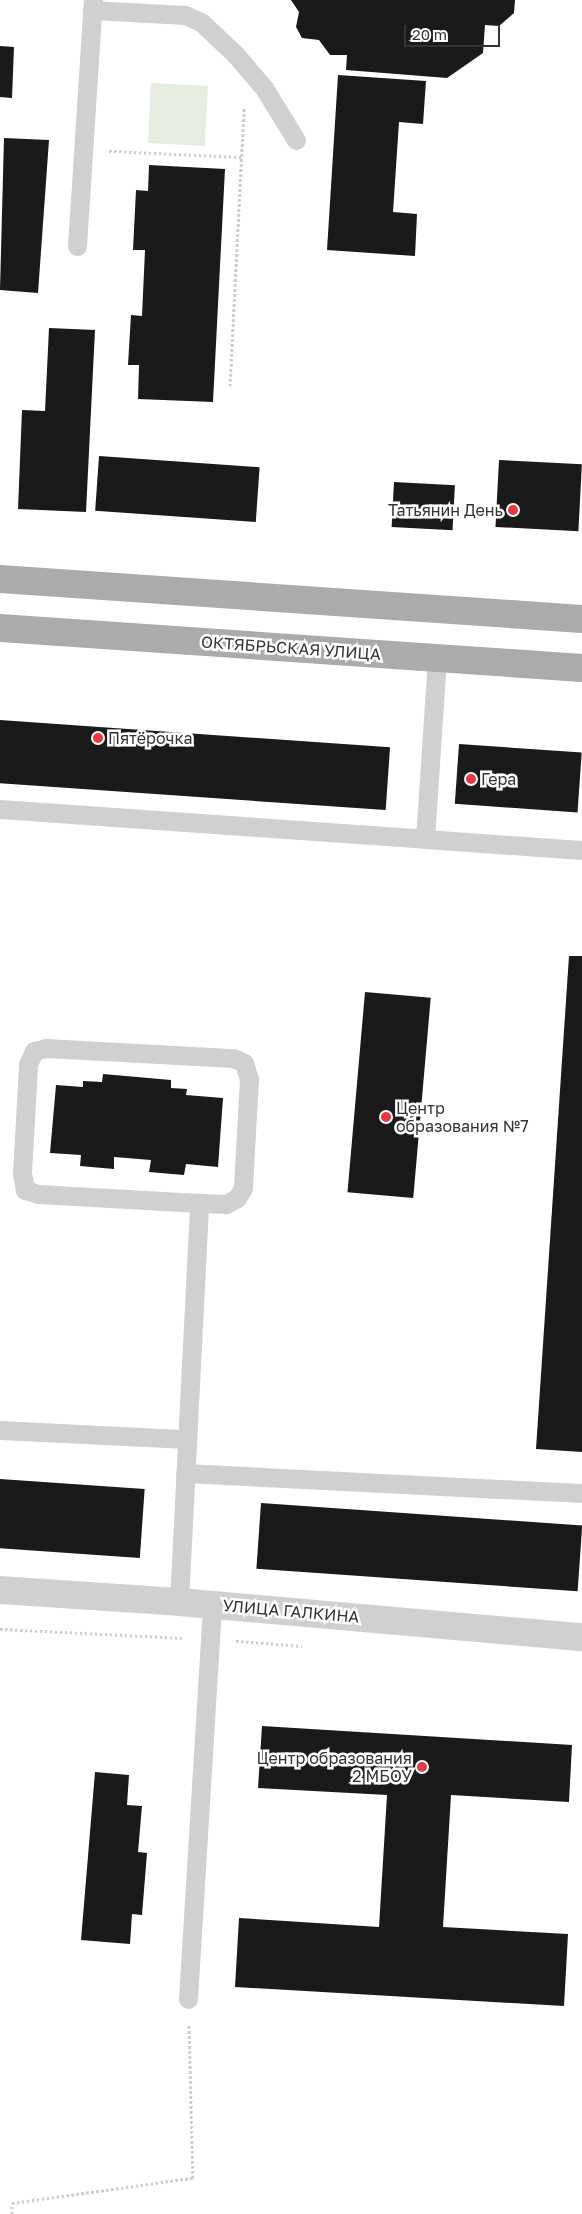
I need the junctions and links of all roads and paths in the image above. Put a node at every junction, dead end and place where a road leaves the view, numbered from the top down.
1 (93, 5) edge
2 (246, 66) junction
3 (296, 140) dead end
4 (84, 149) junction
5 (242, 157) junction
6 (77, 246) dead end
7 (230, 386) dead end
8 (0, 580) edge
9 (582, 619) edge
10 (0, 628) edge
11 (437, 658) junction
12 (582, 668) edge
13 (0, 809) edge
14 (425, 839) junction
15 (582, 850) edge
16 (199, 1203) junction
17 (0, 1430) edge
18 (187, 1439) junction
19 (185, 1473) junction
20 (582, 1493) edge
21 (0, 1590) edge
22 (179, 1602) junction
23 (212, 1604) junction
24 (0, 1629) edge
25 (582, 1636) edge
26 (210, 1639) junction
27 (308, 1646) dead end
28 (188, 1999) joint
29 (12, 2214) edge

1 - 2 lane
1 - 4 lane
2 - 3 lane
2 - 5 path
4 - 5 path
4 - 6 lane
5 - 7 path
8 - 9 main road
10 - 11 main road, ОКТЯБРЬСКАЯ УЛИЦА
11 - 12 main road, ОКТЯБРЬСКАЯ УЛИЦА
11 - 14 lane
13 - 14 lane
14 - 15 lane
16 - 16 lane
16 - 18 lane
17 - 18 lane
18 - 19 lane
19 - 20 lane
19 - 22 lane
21 - 22 street, УЛИЦА ГАЛКИНА
22 - 23 street, УЛИЦА ГАЛКИНА
23 - 25 street, УЛИЦА ГАЛКИНА
23 - 26 lane
24 - 26 path
26 - 27 path
26 - 28 lane
28 - 29 path

